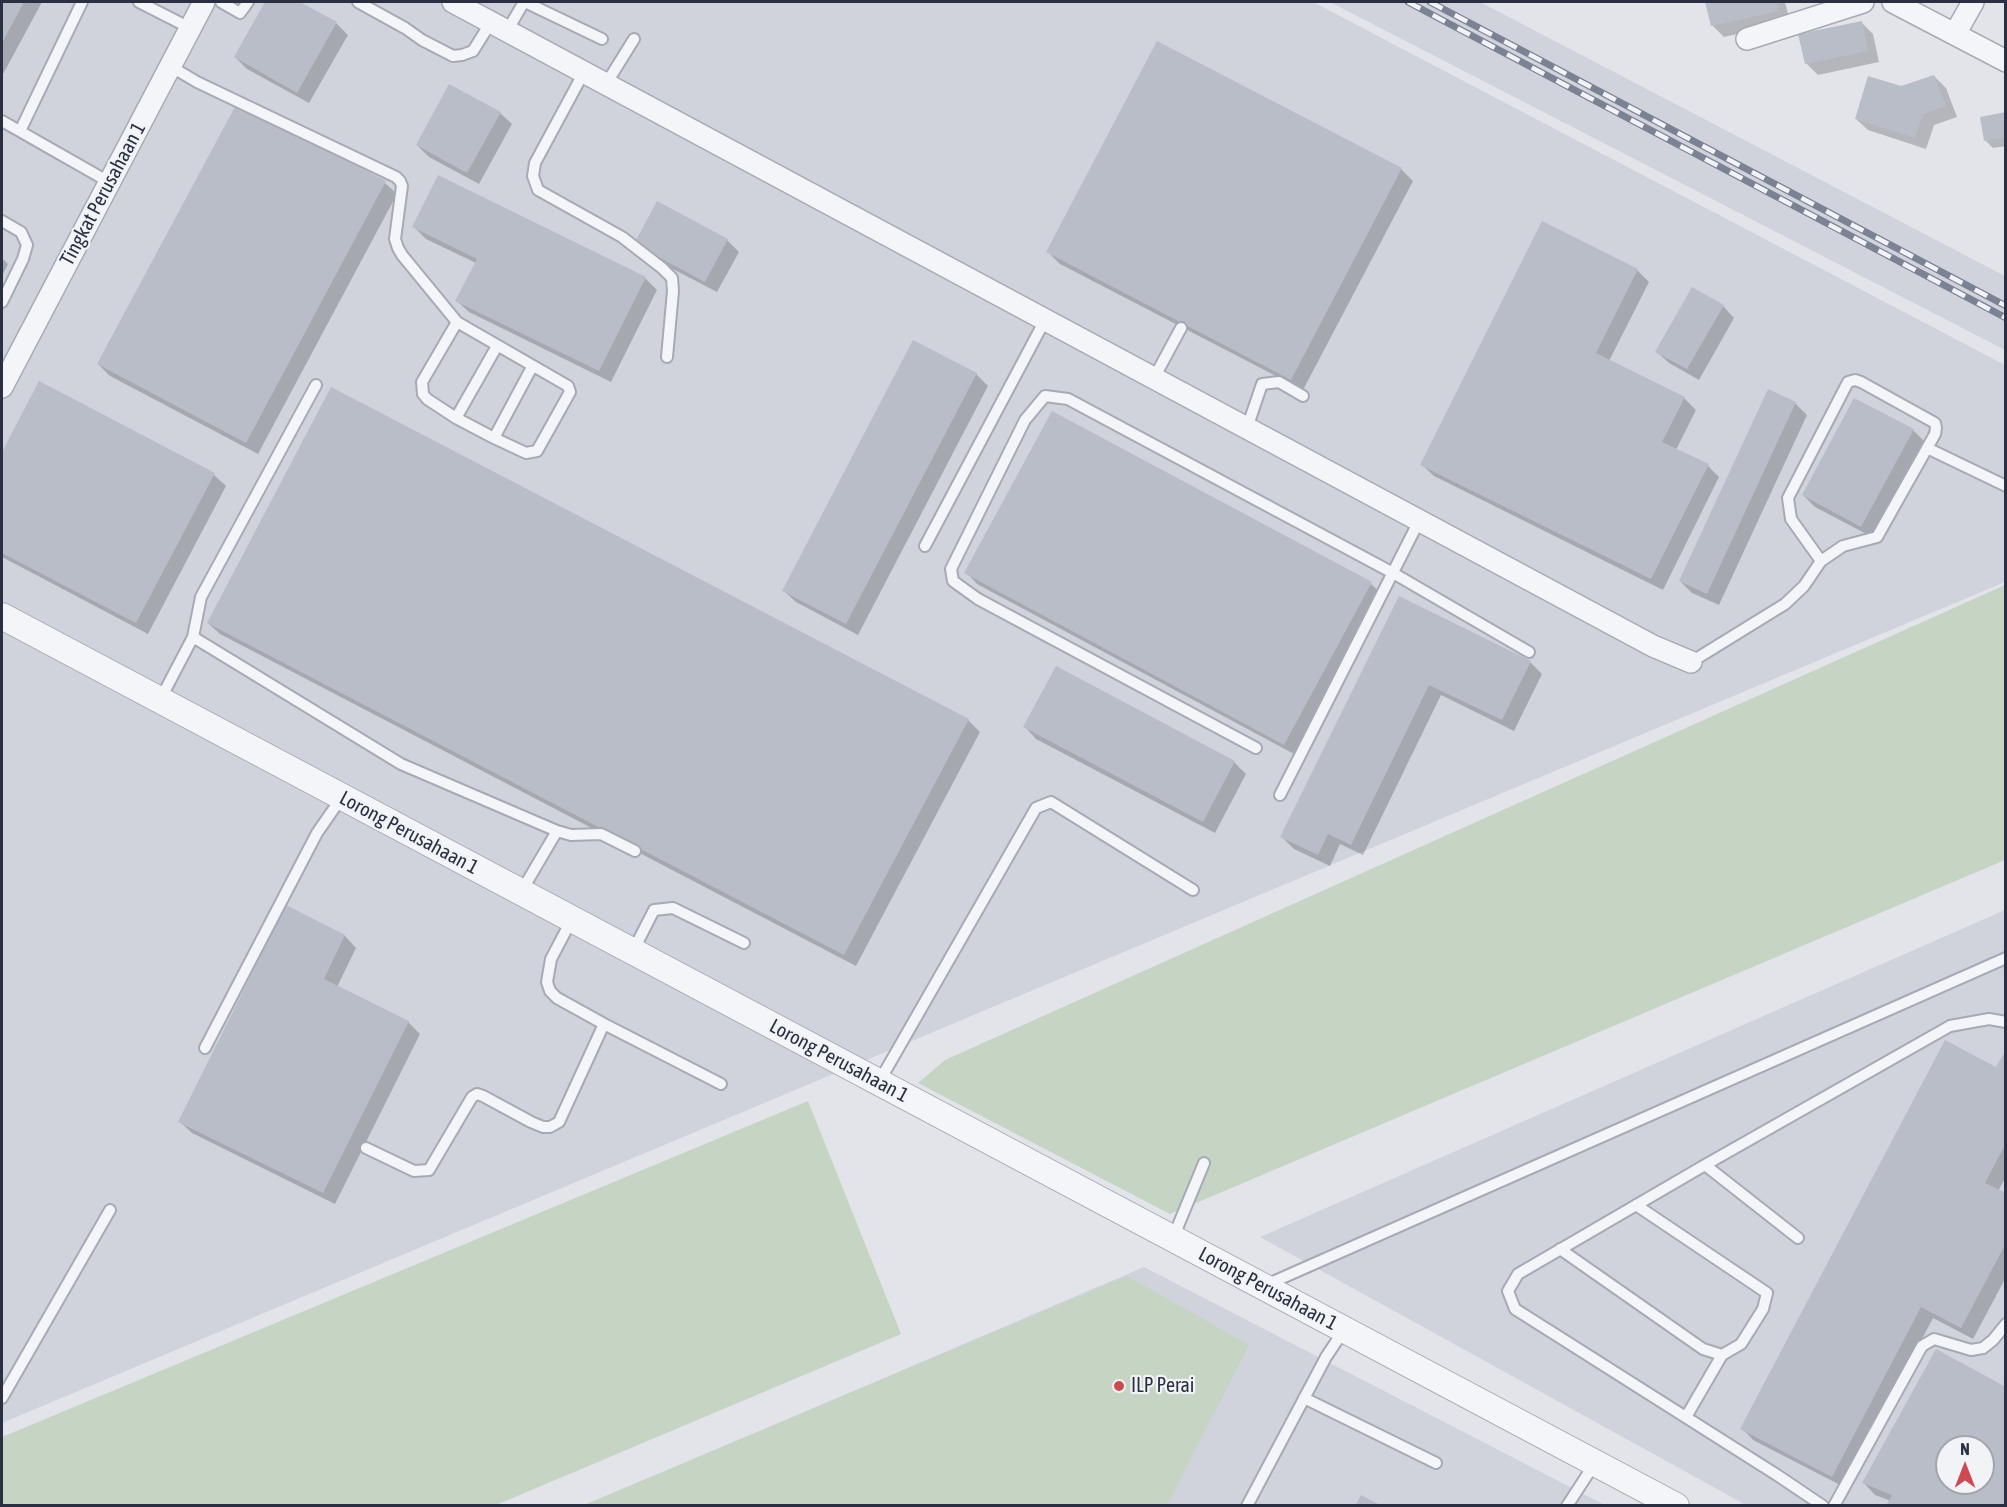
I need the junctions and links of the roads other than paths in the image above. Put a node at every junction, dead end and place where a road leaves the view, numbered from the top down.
1 (82, 2) edge
2 (139, 2) edge
3 (204, 2) edge
4 (221, 2) edge
5 (248, 2) edge
6 (358, 2) edge
7 (453, 2) edge
8 (525, 2) edge
9 (1863, 2) edge
10 (1893, 2) edge
11 (1973, 2) edge
12 (161, 6) edge
13 (499, 26) junction
14 (190, 28) junction
15 (1955, 34) junction
16 (602, 39) dead end
17 (634, 39) dead end
18 (1747, 39) dead end
19 (2006, 61) edge
20 (170, 66) junction
21 (584, 72) junction
22 (606, 84) junction
23 (2, 122) edge
24 (20, 131) junction
25 (109, 182) junction
26 (2, 221) edge
27 (2, 302) edge
28 (1045, 320) junction
29 (457, 322) junction
30 (1181, 328) dead end
31 (497, 346) junction
32 (667, 357) dead end
33 (532, 366) junction
34 (1154, 378) junction
35 (316, 385) dead end
36 (2, 387) edge
37 (1303, 396) dead end
38 (456, 418) junction
39 (1247, 428) junction
40 (494, 438) junction
41 (1927, 448) junction
42 (2006, 486) edge
43 (1419, 521) junction
44 (925, 546) dead end
45 (1821, 561) junction
46 (1393, 573) junction
47 (2, 616) edge
48 (194, 637) junction
49 (1529, 652) dead end
50 (1691, 662) joint
51 (160, 700) junction
52 (1256, 748) dead end
53 (1280, 795) dead end
54 (342, 797) junction
55 (557, 831) junction
56 (634, 851) dead end
57 (1193, 890) dead end
58 (521, 892) junction
59 (572, 919) junction
60 (744, 943) dead end
61 (633, 952) junction
62 (2006, 958) edge
63 (2006, 1022) edge
64 (604, 1024) junction
65 (205, 1048) dead end
66 (879, 1083) junction
67 (721, 1084) dead end
68 (366, 1148) dead end
69 (1204, 1163) dead end
70 (1705, 1165) junction
71 (1636, 1205) junction
72 (110, 1210) dead end
73 (1173, 1238) junction
74 (1798, 1238) dead end
75 (1560, 1249) junction
76 (1263, 1286) junction
77 (2006, 1324) edge
78 (1345, 1330) junction
79 (1722, 1355) junction
80 (2, 1398) edge
81 (1304, 1398) junction
82 (1686, 1417) junction
83 (1436, 1462) dead end
84 (1595, 1463) junction
85 (1246, 1506) edge
86 (1567, 1506) edge
87 (1676, 1506) edge
88 (1823, 1506) edge
89 (1834, 1506) edge

1 - 24 lane
2 - 12 lane
3 - 14 street, Tingkat Perusahaan 1
4 - 5 lane
6 - 13 lane
7 - 13 street
8 - 13 lane
8 - 16 lane
9 - 18 street
10 - 15 street
11 - 15 street
12 - 14 lane
13 - 21 street
14 - 20 street, Tingkat Perusahaan 1
15 - 19 street
17 - 22 lane
20 - 25 street, Tingkat Perusahaan 1
20 - 29 lane
21 - 22 street
21 - 32 lane
22 - 28 street
23 - 24 lane
24 - 25 lane
25 - 36 street, Tingkat Perusahaan 1
26 - 27 lane
28 - 34 street
28 - 44 lane
29 - 31 lane
29 - 38 lane
30 - 34 lane
31 - 33 lane
31 - 38 lane
33 - 40 lane
33 - 40 lane
34 - 39 street
35 - 48 lane
37 - 39 lane
38 - 40 lane
39 - 43 street
41 - 42 lane
41 - 45 lane
41 - 45 lane
43 - 46 lane
43 - 50 street
45 - 50 lane
46 - 49 lane
46 - 52 lane
46 - 53 lane
47 - 51 street, Lorong Perusahaan 1
48 - 51 lane
48 - 55 lane
51 - 54 street, Lorong Perusahaan 1
54 - 58 street, Lorong Perusahaan 1
54 - 65 lane
55 - 56 lane
55 - 58 lane
57 - 66 lane
58 - 59 street, Lorong Perusahaan 1
59 - 61 street, Lorong Perusahaan 1
59 - 64 lane
60 - 61 lane
61 - 66 street, Lorong Perusahaan 1
62 - 76 lane
63 - 70 lane
64 - 67 lane
64 - 68 lane
66 - 73 street, Lorong Perusahaan 1
69 - 73 lane
70 - 71 lane
70 - 74 lane
71 - 75 lane
71 - 79 lane
72 - 80 lane
73 - 76 street, Lorong Perusahaan 1
75 - 79 lane
75 - 82 lane
76 - 78 street, Lorong Perusahaan 1
77 - 89 lane
78 - 81 lane
78 - 84 street, Lorong Perusahaan 1
79 - 82 lane
81 - 83 lane
81 - 85 lane
82 - 88 lane
84 - 86 lane
84 - 87 street, Lorong Perusahaan 1

